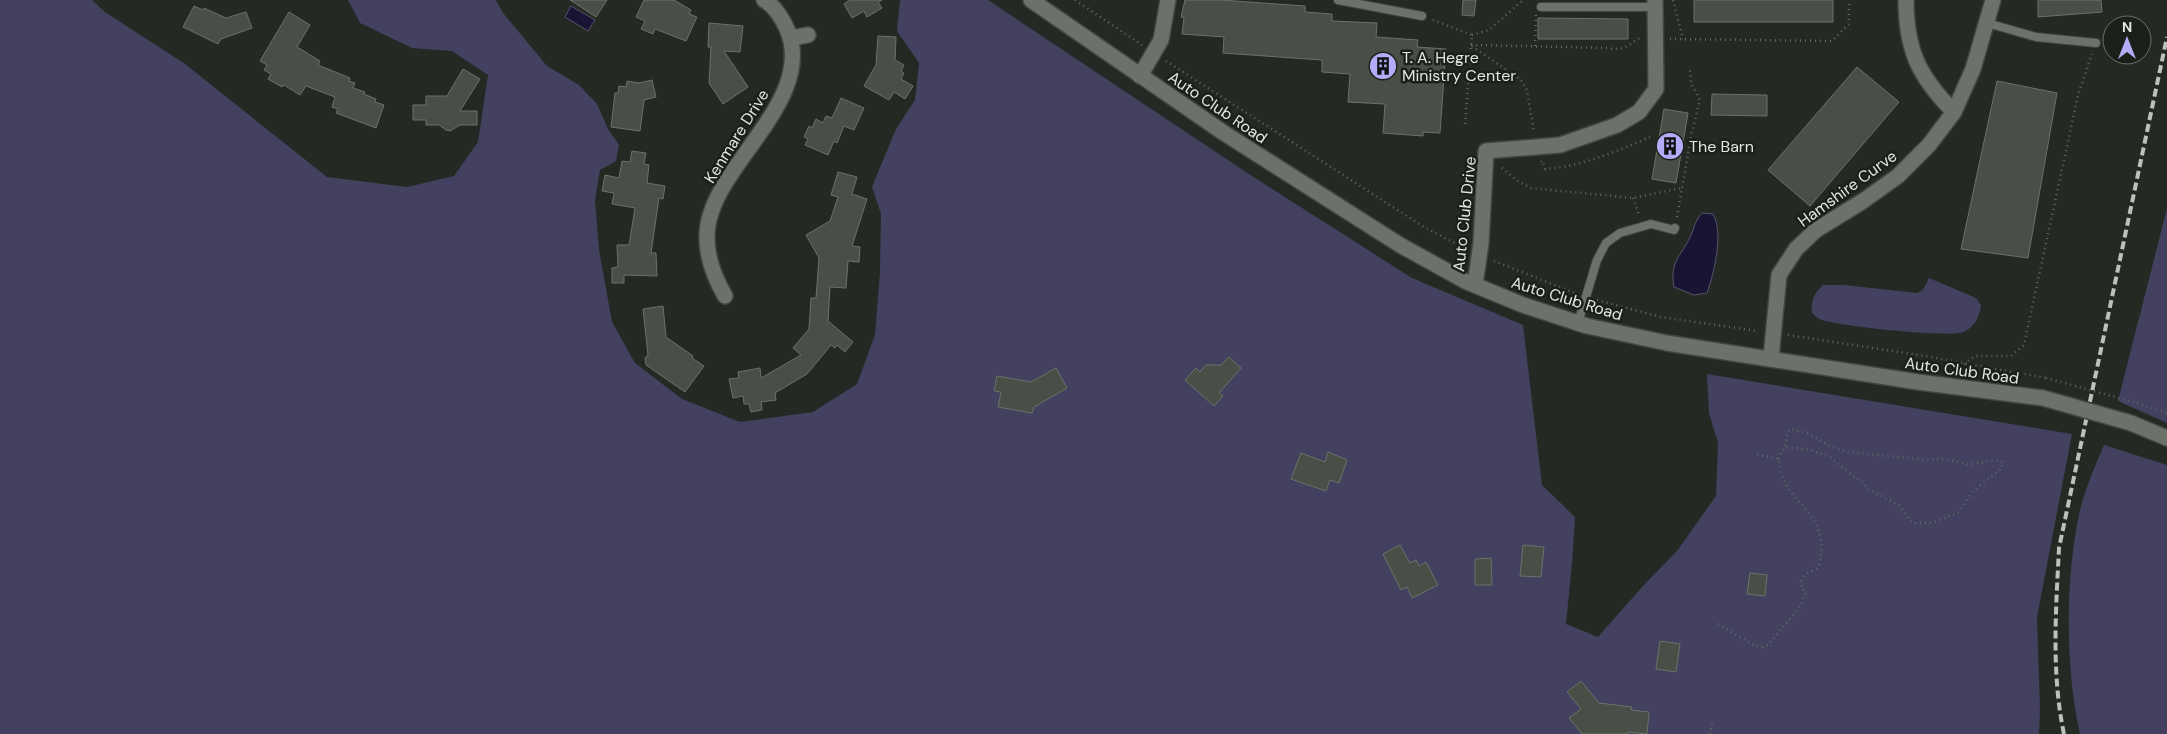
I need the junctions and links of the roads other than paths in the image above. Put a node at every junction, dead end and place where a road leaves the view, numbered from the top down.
1 (764, 0) edge
2 (1031, 0) edge
3 (1168, 0) edge
4 (1338, 0) edge
5 (1906, 0) edge
6 (1993, 0) edge
7 (1655, 4) edge
8 (1541, 7) road end
9 (1422, 16) road end
10 (1987, 23) junction
11 (808, 35) dead end
12 (791, 38) junction
13 (2096, 43) road end
14 (1140, 76) junction
15 (1954, 112) junction
16 (1675, 228) road end
17 (1475, 286) junction
18 (725, 296) dead end
19 (1578, 323) junction
20 (1771, 358) junction
21 (2167, 438) edge

1 - 12 street, Kenmare Drive
2 - 14 street, Auto Club Road
3 - 14 street
4 - 9 lane
5 - 15 street
6 - 10 street, Hamshire Curve
7 - 8 lane
7 - 17 street, Auto Club Drive
10 - 13 lane
10 - 15 street, Hamshire Curve
11 - 12 street
12 - 18 street, Kenmare Drive
14 - 17 street, Auto Club Road
15 - 20 street, Hamshire Curve
16 - 19 lane
17 - 19 street, Auto Club Road
19 - 20 street, Auto Club Road
20 - 21 street, Auto Club Road, bridge

